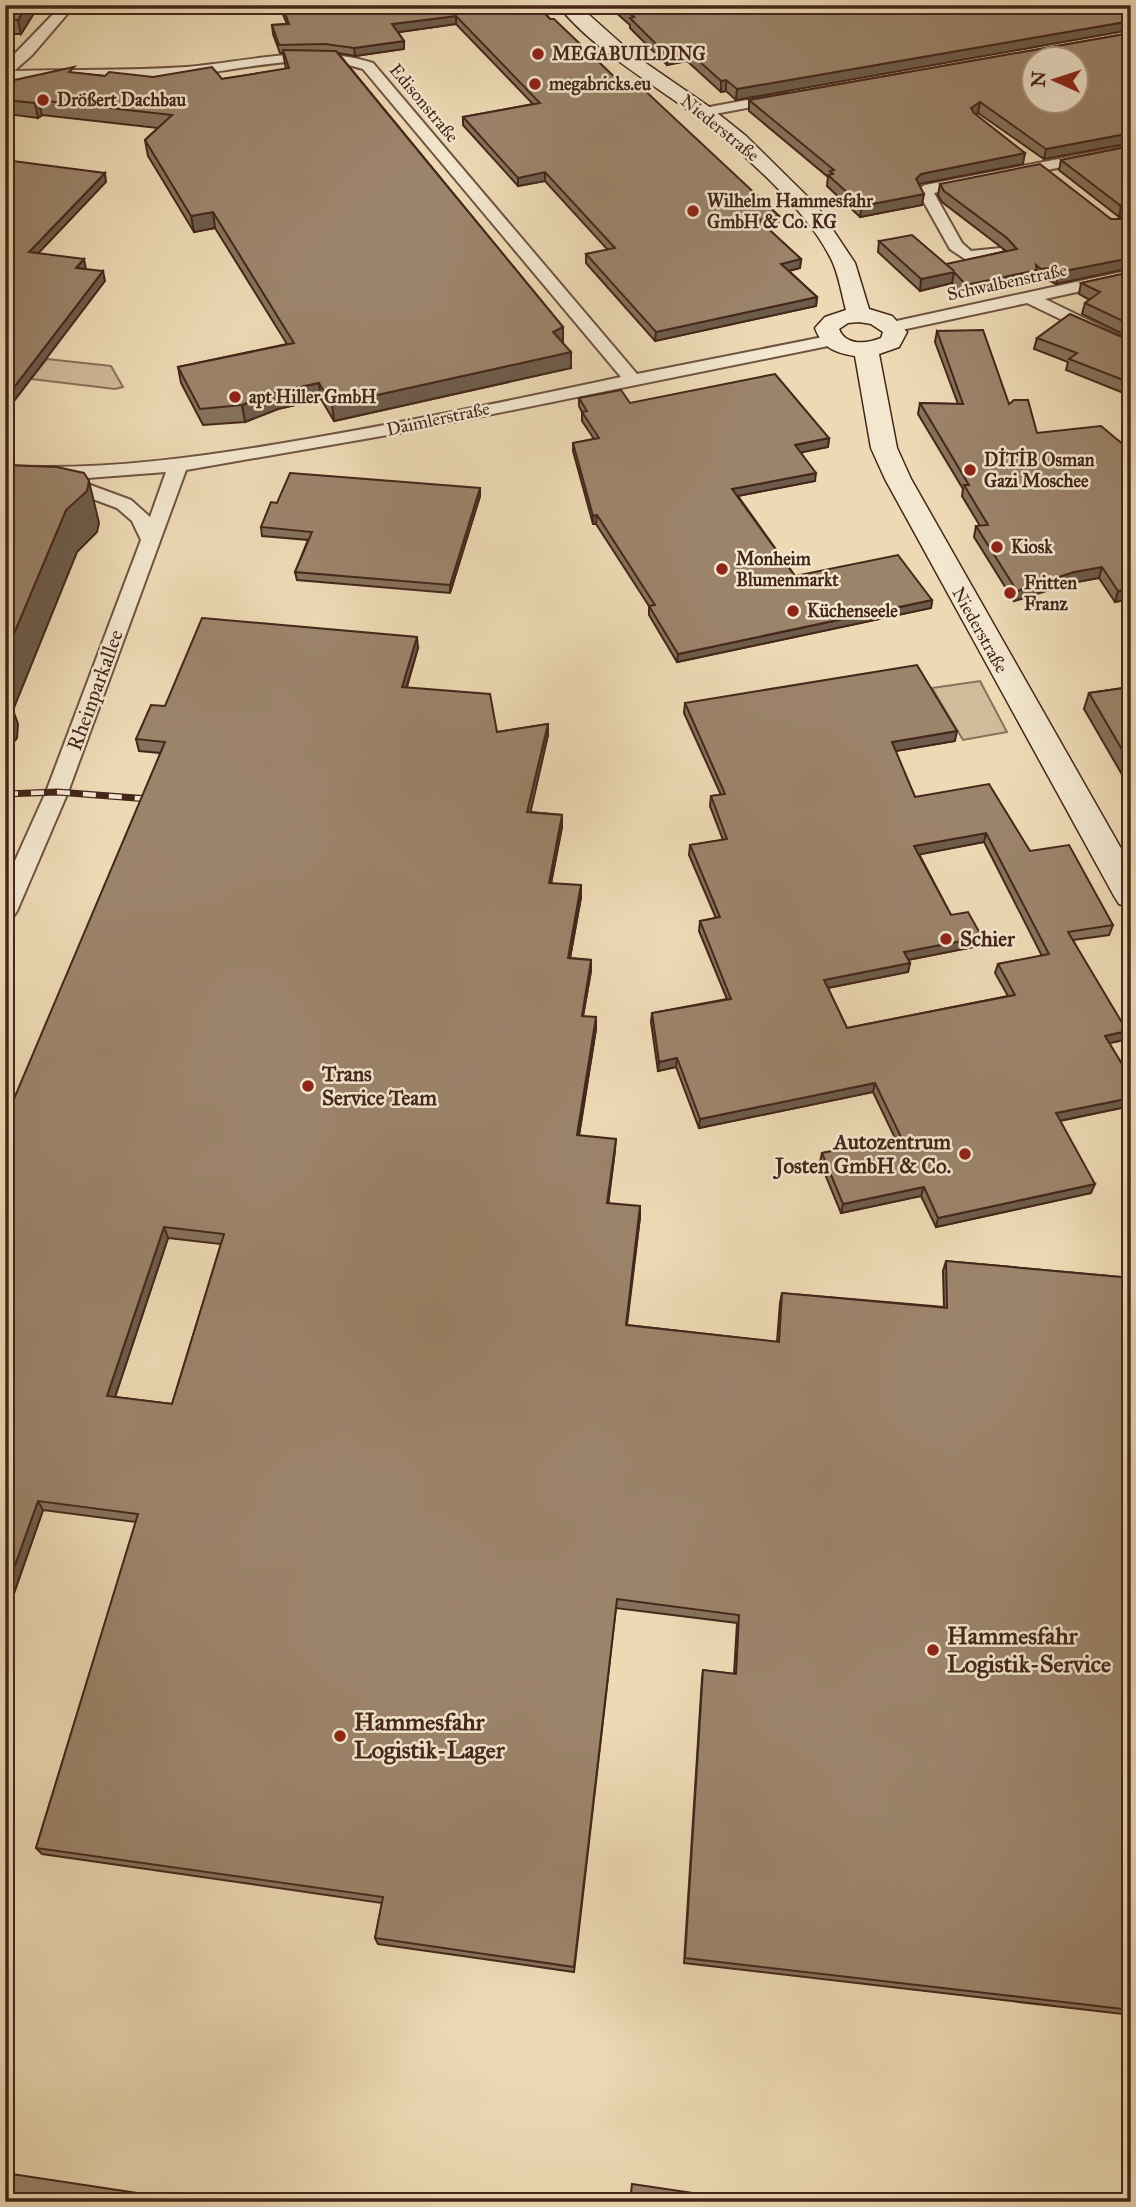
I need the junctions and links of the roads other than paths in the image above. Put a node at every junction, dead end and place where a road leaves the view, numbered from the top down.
1 (68, 5) edge
2 (567, 5) edge
3 (5, 73) edge
4 (795, 95) edge
5 (704, 112) junction
6 (1131, 149) edge
7 (1021, 152) edge
8 (1047, 172) junction
9 (995, 251) edge
10 (1131, 275) edge
11 (1031, 298) junction
12 (859, 315) junction
13 (892, 327) junction
14 (832, 340) junction
15 (1131, 348) edge
16 (866, 349) junction
17 (632, 379) junction
18 (178, 466) junction
19 (5, 472) edge
20 (40, 475) junction
21 (150, 540) junction
22 (1131, 896) edge
23 (5, 911) edge

1 - 3 street
2 - 5 street, Niederstraße
3 - 17 street, Edisonstraße
4 - 5 street
5 - 12 street, Niederstraße
6 - 8 street
7 - 8 street
8 - 9 street
10 - 11 street, Schwalbenstraße
11 - 13 street, Schwalbenstraße
11 - 15 street
12 - 13 street
12 - 14 street
13 - 16 street
14 - 16 street
14 - 17 street, Daimlerstraße
16 - 22 street, Niederstraße
17 - 18 street, Daimlerstraße
18 - 20 street, Daimlerstraße
18 - 21 street, Rheinparkallee
19 - 20 street, Daimlerstraße
20 - 21 street, Daimlerstraße
21 - 23 street, Rheinparkallee

